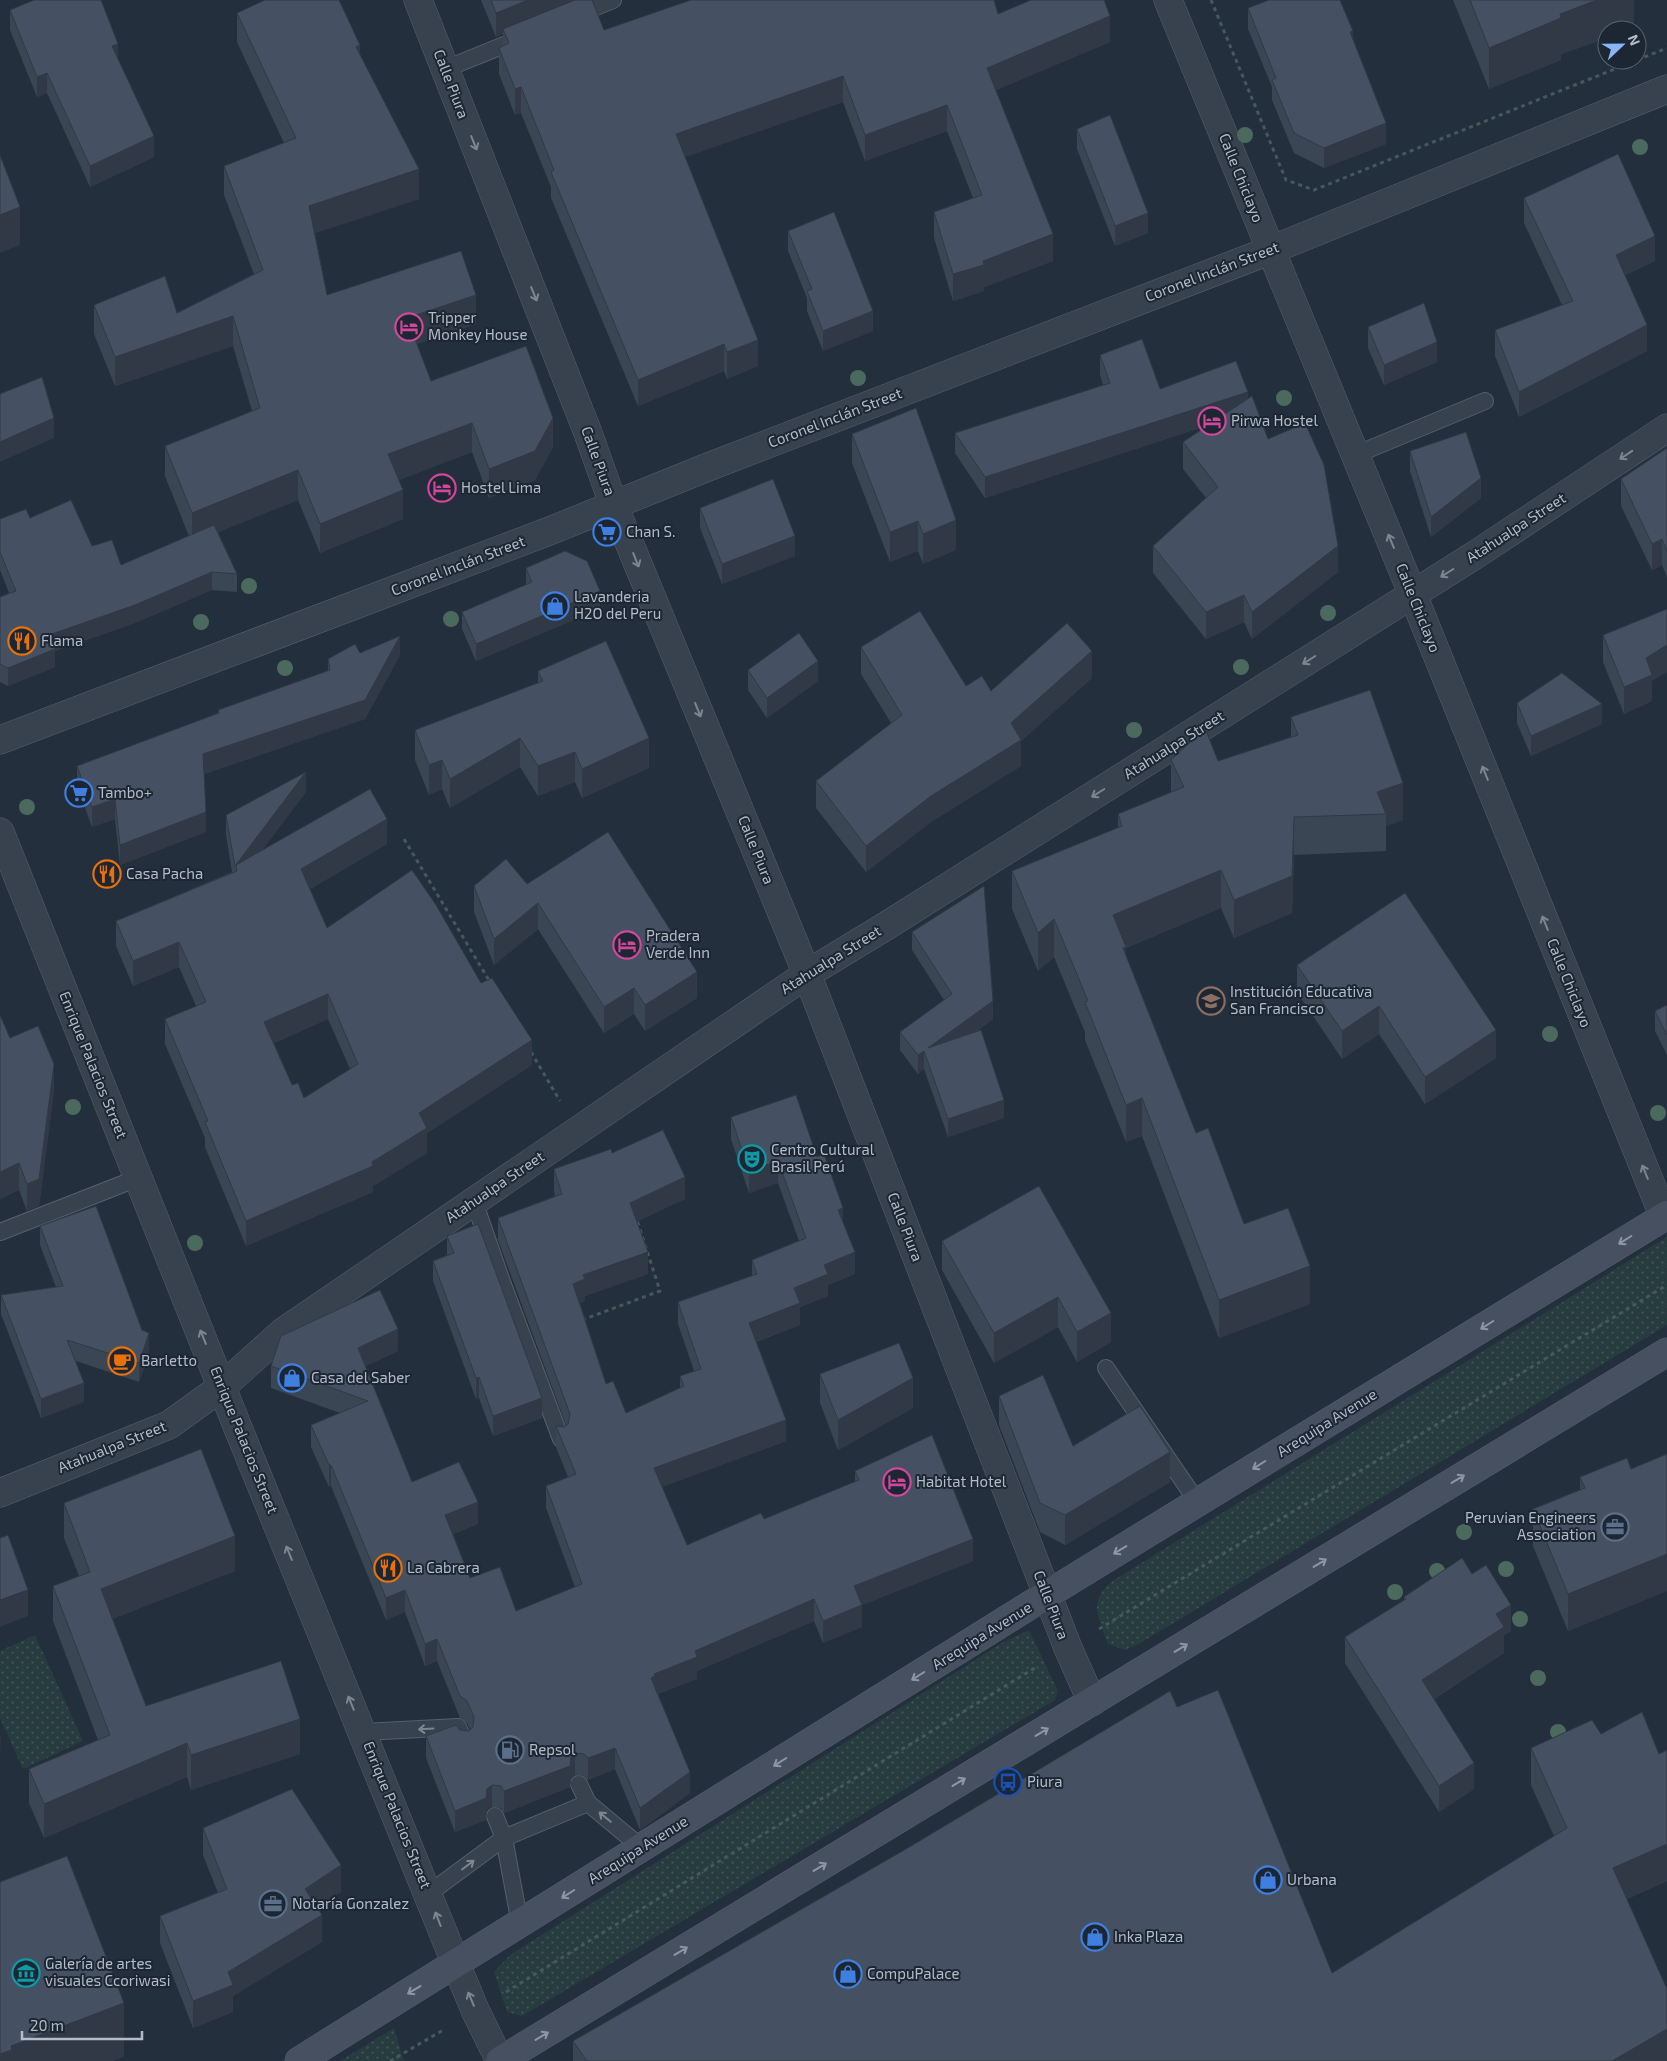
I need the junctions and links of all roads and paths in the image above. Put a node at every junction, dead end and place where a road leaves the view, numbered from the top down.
1 (418, 0) edge
2 (613, 0) edge
3 (1168, 0) edge
4 (1211, 0) edge
5 (560, 22) edge
6 (542, 29) edge
7 (1667, 48) edge
8 (1647, 56) edge
9 (445, 69) junction
10 (1612, 70) edge
11 (1667, 90) edge
12 (1271, 250) junction
13 (1485, 401) dead end
14 (1667, 428) edge
15 (1355, 455) junction
16 (614, 506) junction
17 (1413, 595) junction
18 (0, 740) edge
19 (0, 832) edge
20 (404, 839) dead end
21 (806, 974) junction
22 (493, 987) edge
23 (527, 1045) edge
24 (577, 1130) junction
25 (138, 1178) junction
26 (474, 1201) junction
27 (635, 1215) edge
28 (1665, 1216) edge
29 (0, 1232) edge
30 (579, 1322) edge
31 (1667, 1352) edge
32 (1106, 1368) dead end
33 (223, 1386) junction
34 (561, 1439) edge
35 (0, 1493) edge
36 (1198, 1502) junction
37 (1048, 1594) junction
38 (1092, 1702) junction
39 (363, 1732) junction
40 (465, 1743) edge
41 (579, 1784) dead end
42 (588, 1803) junction
43 (495, 1816) dead end
44 (504, 1838) junction
45 (642, 1848) junction
46 (428, 1894) junction
47 (520, 1924) junction
48 (456, 1964) junction
49 (448, 2027) dead end
50 (299, 2061) edge
51 (390, 2061) edge
52 (500, 2061) edge

1 - 9 street, Calle Piura
2 - 5 lane
3 - 12 street, Calle Chiclayo
4 - 10 path
6 - 9 lane
7 - 8 path
9 -> 16 street, Calle Piura
11 - 12 street, Coronel Inclán Street
12 - 15 street, Calle Chiclayo
12 - 16 street, Coronel Inclán Street
13 - 15 lane
14 -> 17 street, Atahualpa Street
17 -> 15 street, Calle Chiclayo
16 - 18 street, Coronel Inclán Street
16 -> 21 street, Calle Piura
17 -> 21 street, Atahualpa Street
28 -> 17 street, Calle Chiclayo
19 - 25 street, Enrique Palacios Street
20 - 22 path
21 - 24 street, Atahualpa Street
21 - 37 street, Calle Piura
23 - 24 path
24 - 26 street, Atahualpa Street
25 - 29 lane
33 -> 25 street, Enrique Palacios Street
26 - 33 street, Atahualpa Street
26 - 34 lane
27 - 30 path
28 -> 36 main road, Arequipa Avenue
38 -> 31 main road
32 - 36 lane
33 - 35 street, Atahualpa Street
39 -> 33 street, Enrique Palacios Street
36 -> 37 main road, Arequipa Avenue
37 - 38 street, Calle Piura
37 -> 45 main road, Arequipa Avenue
52 -> 38 main road
40 -> 39 lane
39 - 46 street, Enrique Palacios Street
41 - 42 lane
42 - 44 lane
45 -> 42 lane
43 - 44 lane
46 -> 44 lane
44 - 47 lane
45 -> 47 main road, Arequipa Avenue
48 -> 46 street, Enrique Palacios Street
47 - 48 main road, Arequipa Avenue
48 -> 50 main road, Arequipa Avenue
52 -> 48 street, Enrique Palacios Street
49 - 51 path

